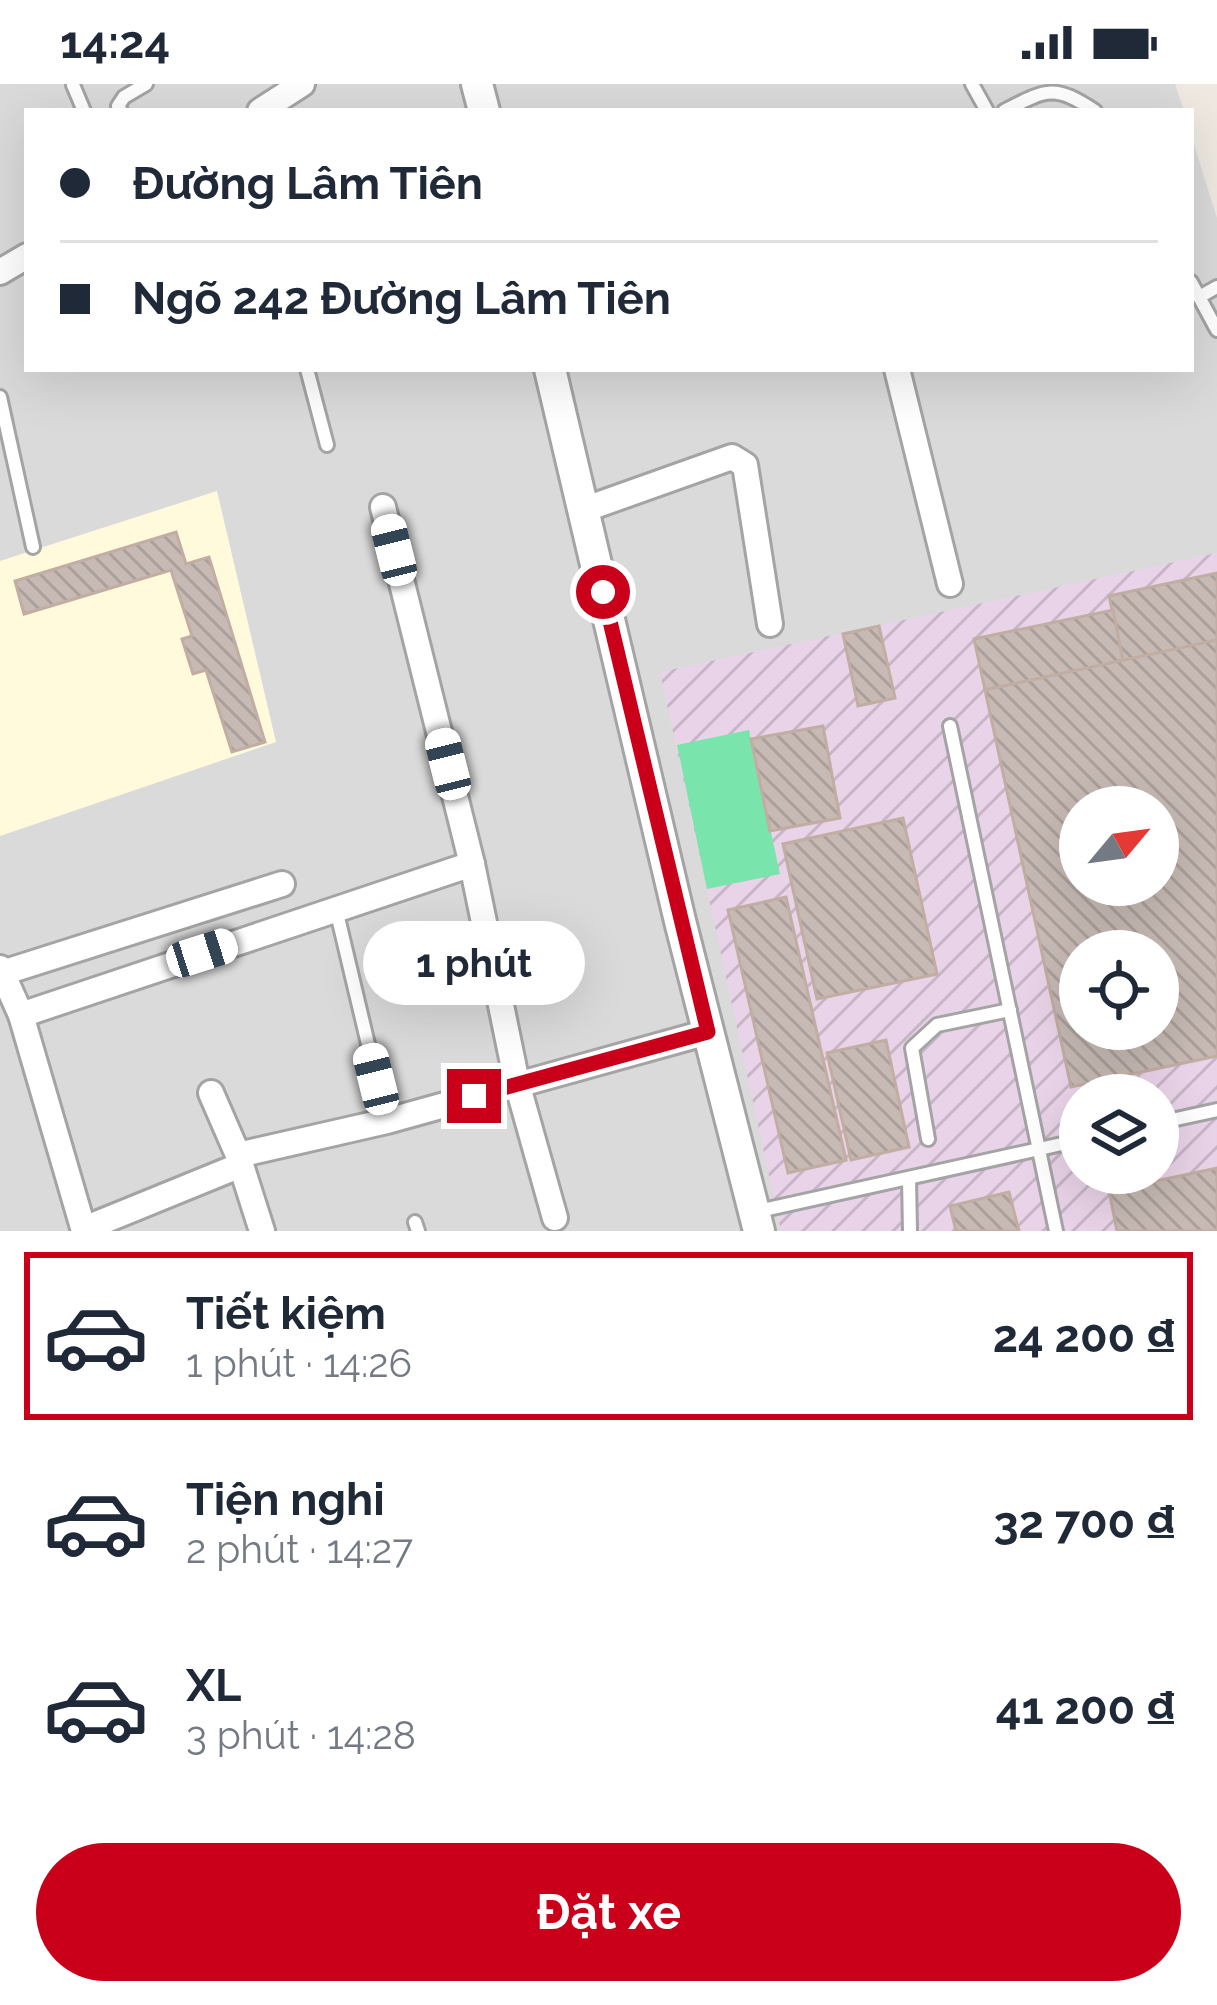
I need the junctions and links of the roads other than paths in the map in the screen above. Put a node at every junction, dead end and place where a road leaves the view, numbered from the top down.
1 (146, 84) edge
2 (302, 84) edge
3 (1052, 86) edge
4 (119, 108) edge
5 (265, 108) edge
6 (1010, 108) edge
7 (1091, 108) edge
8 (1217, 286) edge
9 (1194, 288) edge
10 (1199, 297) junction
11 (1217, 330) edge
12 (308, 372) edge
13 (551, 372) edge
14 (898, 372) edge
15 (0, 397) edge
16 (327, 445) dead end
17 (383, 507) dead end
18 (583, 510) junction
19 (33, 548) dead end
20 (950, 584) dead end
21 (770, 624) dead end
22 (950, 726) dead end
23 (472, 864) junction
24 (282, 884) dead end
25 (336, 909) junction
26 (1, 970) edge
27 (1010, 1010) junction
28 (21, 1016) junction
29 (708, 1032) junction
30 (518, 1083) junction
31 (211, 1093) dead end
32 (1217, 1110) edge
33 (1179, 1118) edge
34 (386, 1121) junction
35 (928, 1139) dead end
36 (1059, 1145) edge
37 (1039, 1149) junction
38 (239, 1160) junction
39 (909, 1178) junction
40 (555, 1218) dead end
41 (756, 1222) edge
42 (84, 1230) edge
43 (262, 1231) edge
44 (910, 1231) edge
45 (1056, 1231) edge

1 - 4 lane
2 - 5 street
3 - 6 lane
3 - 7 lane
8 - 10 lane
9 - 10 lane
10 - 11 lane
12 - 16 lane
13 - 18 street
14 - 20 street
15 - 19 lane
17 - 23 street
18 - 21 street
18 - 29 street
22 - 27 lane
23 - 25 street
23 - 30 street
24 - 26 street
25 - 28 street
25 - 34 lane
26 - 28 street
27 - 35 lane
27 - 37 lane
28 - 42 street
29 - 30 street
29 - 41 street
30 - 34 street
30 - 40 street
31 - 38 street
32 - 33 lane
34 - 38 street
36 - 37 lane
37 - 39 lane
37 - 45 lane
38 - 42 street
38 - 43 street
39 - 41 lane
39 - 44 lane

